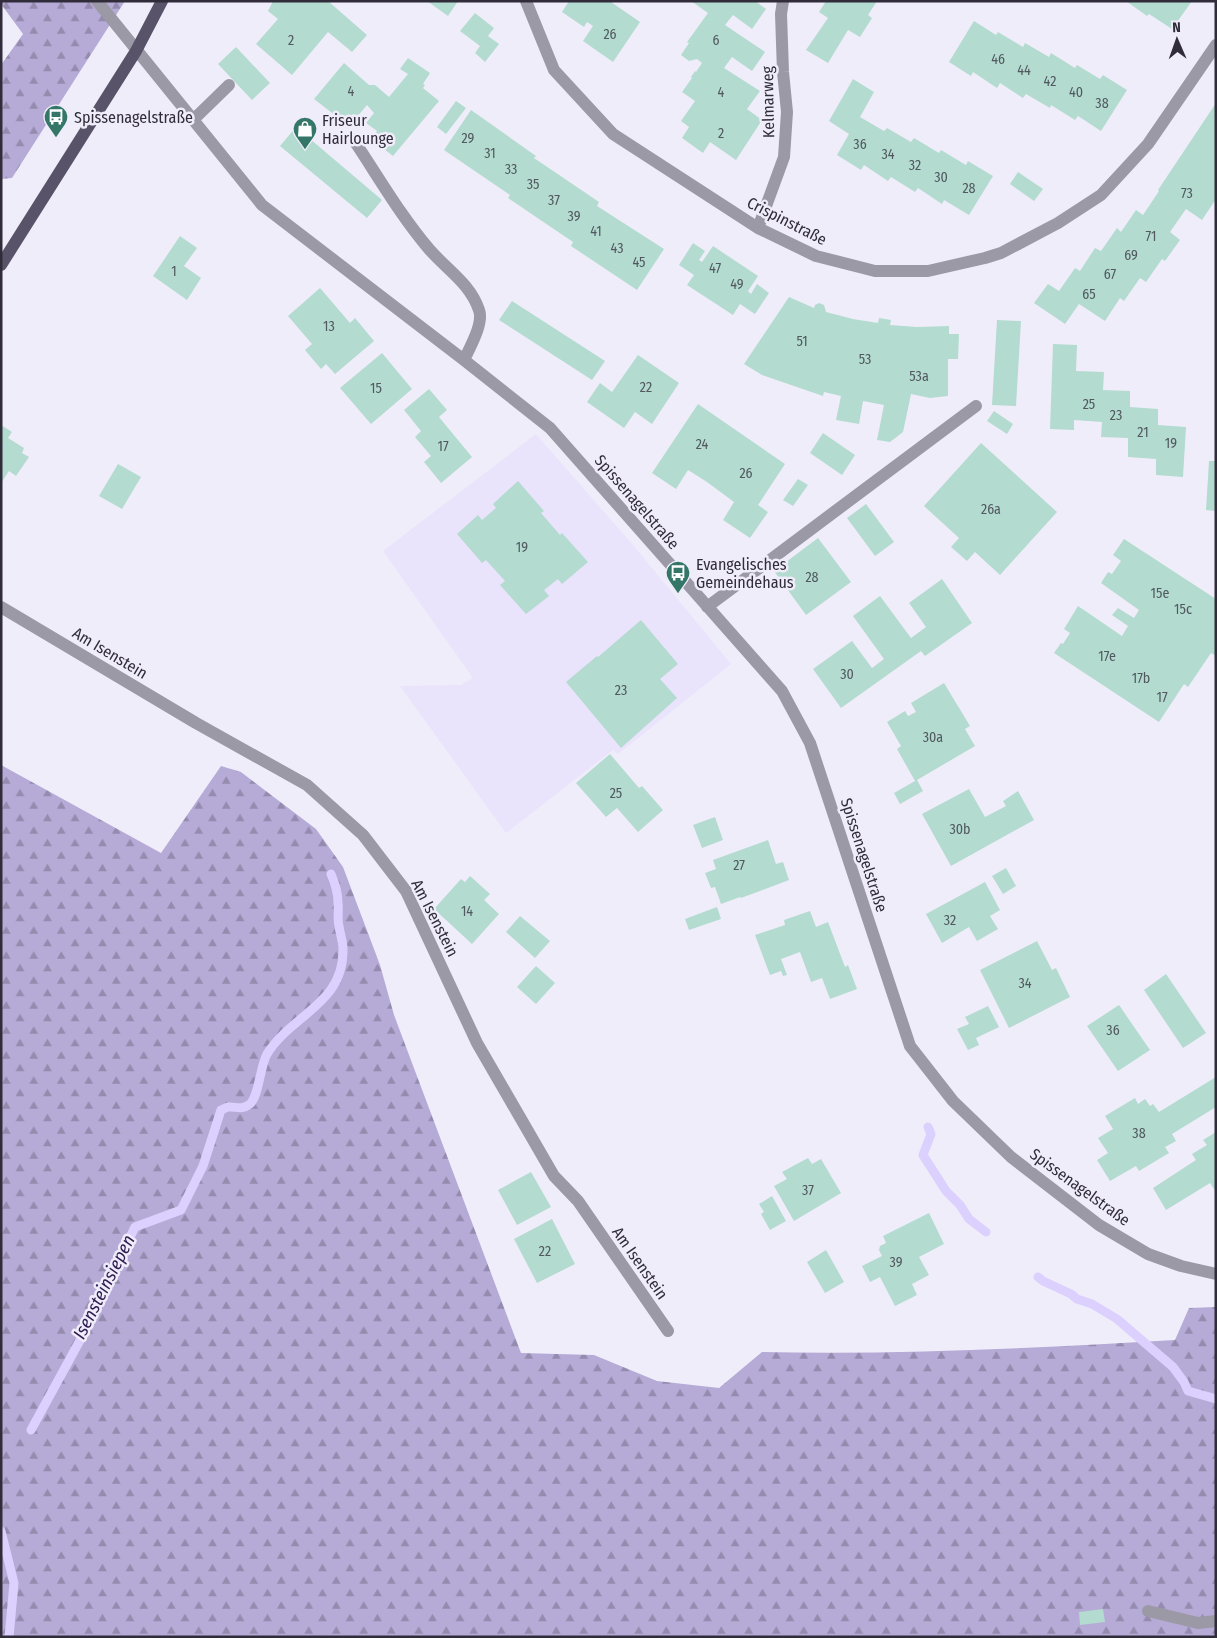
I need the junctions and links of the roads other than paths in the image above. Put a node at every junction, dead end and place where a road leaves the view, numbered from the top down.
1 (97, 1) edge
2 (162, 1) edge
3 (526, 1) edge
4 (783, 1) edge
5 (136, 51) junction
6 (1214, 51) edge
7 (229, 85) dead end
8 (193, 120) junction
9 (353, 139) dead end
10 (758, 228) junction
11 (1, 265) edge
12 (464, 360) junction
13 (976, 406) dead end
14 (707, 607) junction
15 (1, 608) edge
16 (1216, 1274) edge
17 (668, 1331) dead end
18 (1148, 1611) dead end
19 (1216, 1621) edge

1 - 5 street, Spissenagelstraße
2 - 5 main road
3 - 10 street, Crispinstraße
4 - 10 street, Kelmarweg
5 - 8 street, Spissenagelstraße
5 - 11 main road
6 - 10 street, Crispinstraße
7 - 8 street
8 - 12 street, Spissenagelstraße
9 - 12 street
12 - 14 street, Spissenagelstraße
13 - 14 street
14 - 16 street, Spissenagelstraße
15 - 17 street, Am Isenstein
18 - 19 street

